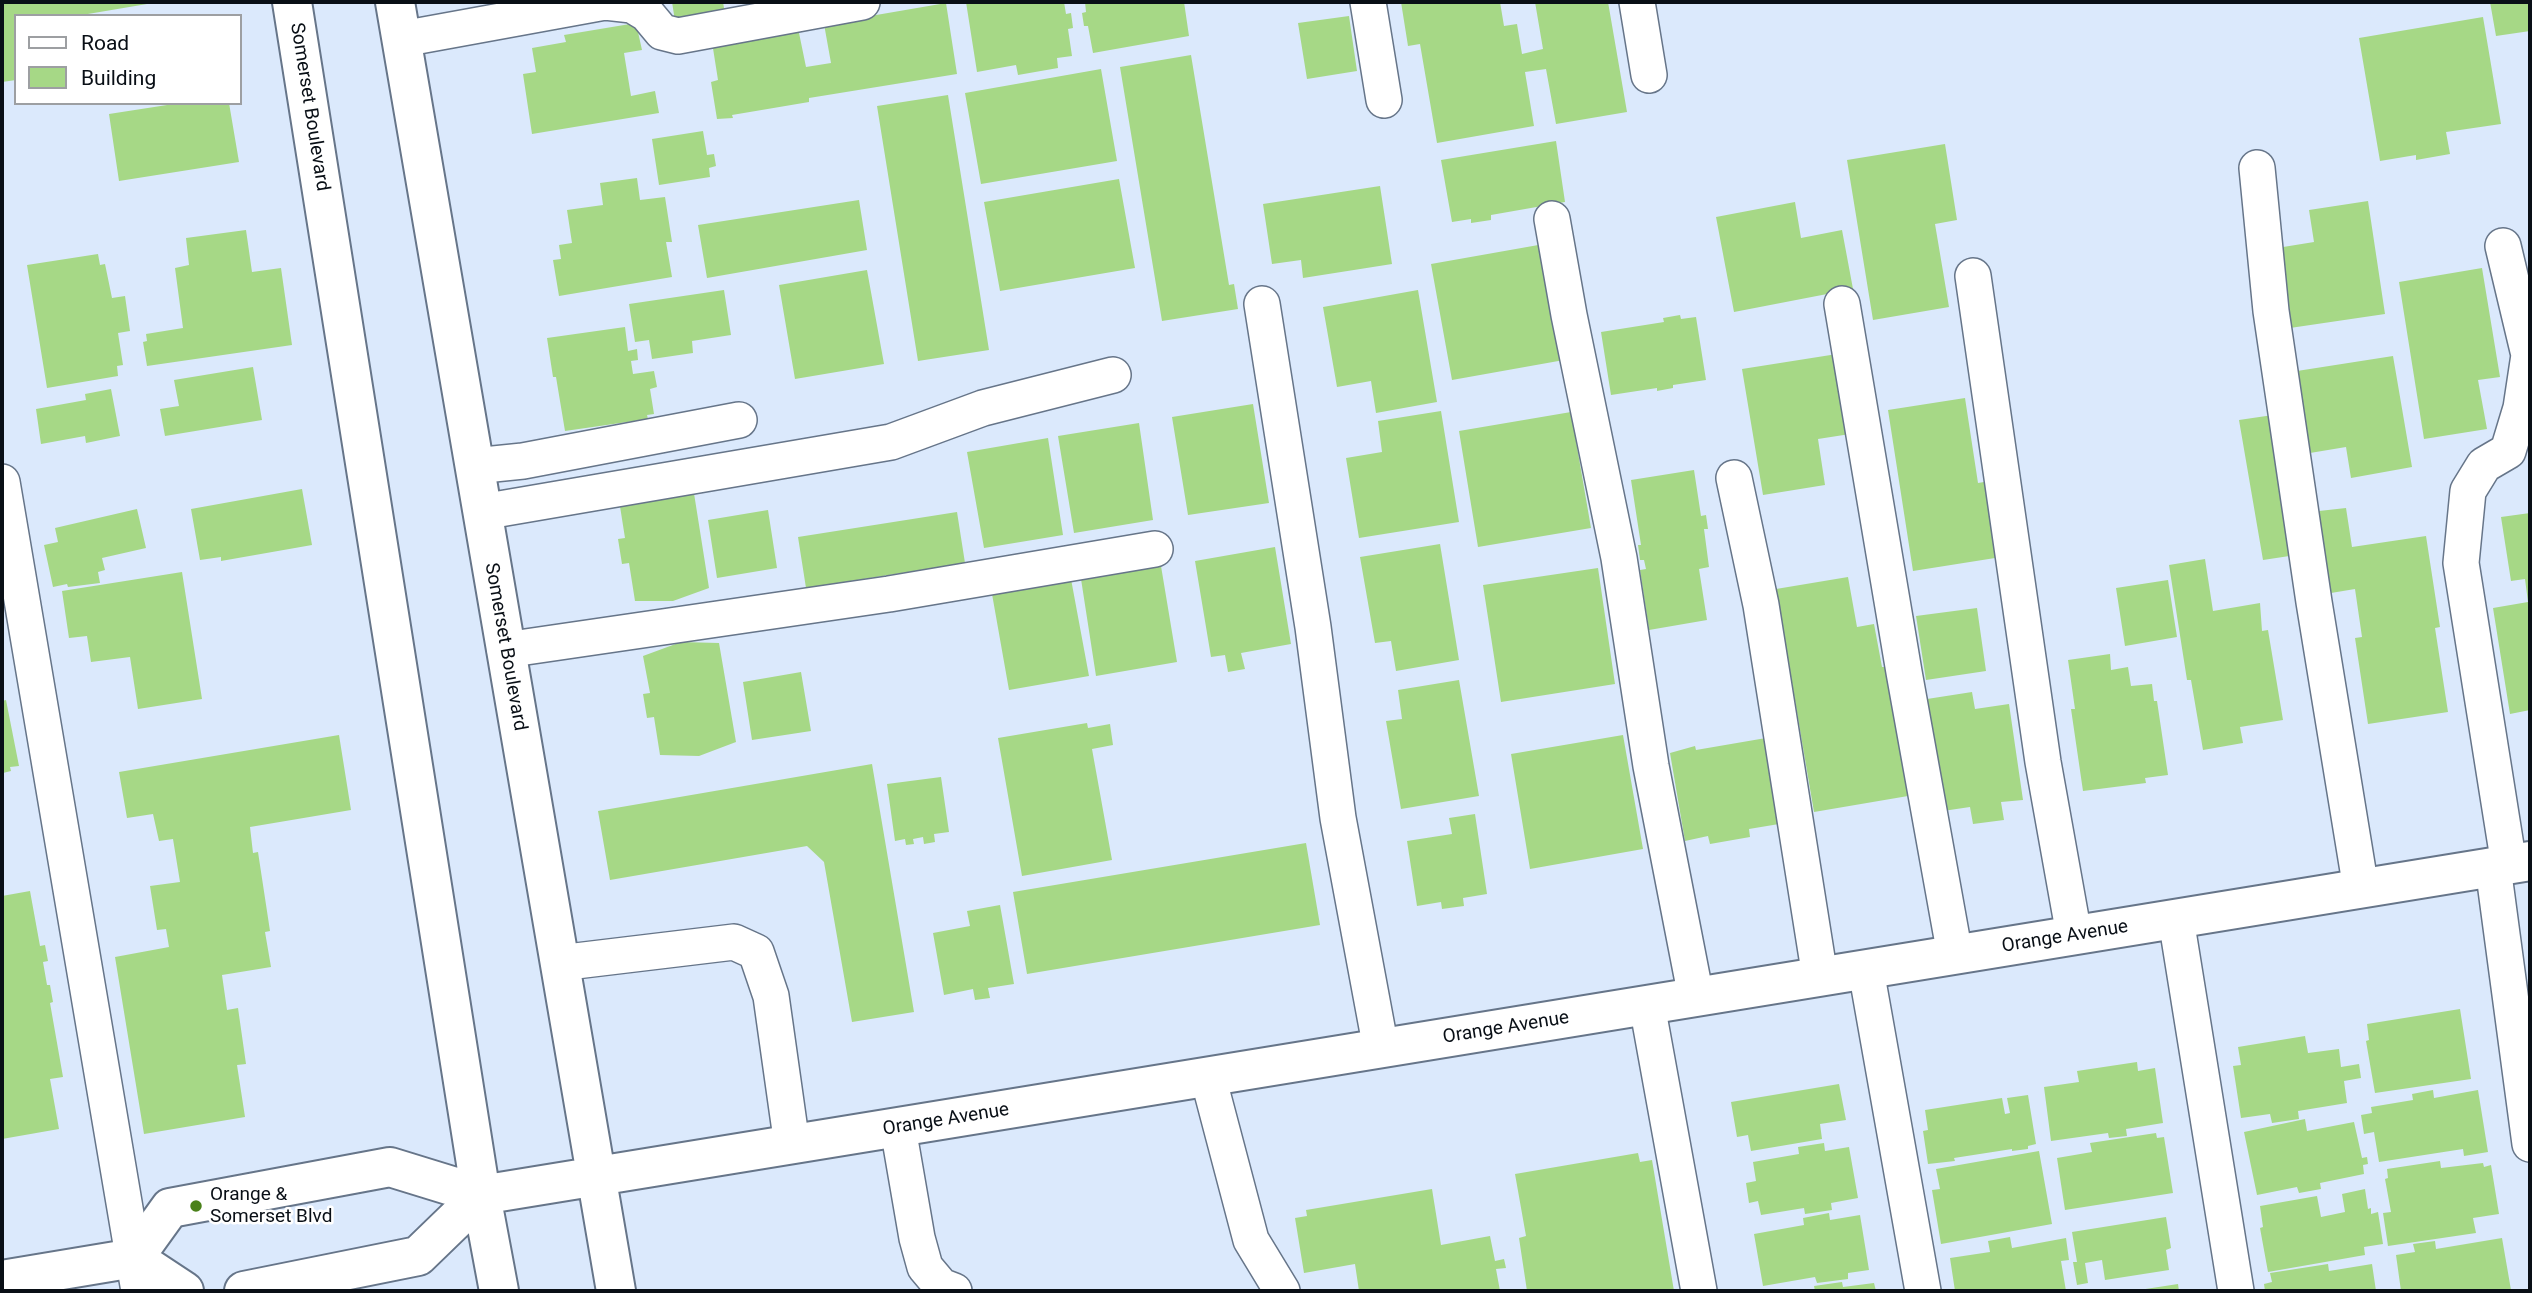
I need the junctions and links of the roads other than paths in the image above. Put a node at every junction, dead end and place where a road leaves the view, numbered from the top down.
1 (292, 2) edge
2 (395, 2) edge
3 (862, 2) edge
4 (1368, 2) edge
5 (1637, 2) edge
6 (402, 39) junction
7 (1649, 75) dead end
8 (1384, 100) dead end
9 (2257, 168) dead end
10 (1552, 219) dead end
11 (2503, 246) dead end
12 (1973, 276) dead end
13 (1262, 304) dead end
14 (1842, 304) dead end
15 (1113, 375) dead end
16 (739, 420) dead end
17 (474, 466) junction
18 (1734, 478) dead end
19 (2, 482) edge
20 (482, 512) junction
21 (1155, 549) dead end
22 (505, 650) junction
23 (2511, 864) edge
24 (2361, 889) junction
25 (2176, 919) junction
26 (2074, 935) junction
27 (1955, 954) junction
28 (559, 964) junction
29 (1866, 970) junction
30 (1820, 977) junction
31 (1696, 997) junction
32 (1647, 1005) junction
33 (1381, 1049) junction
34 (1208, 1077) junction
35 (898, 1128) junction
36 (792, 1144) junction
37 (2530, 1144) edge
38 (595, 1177) junction
39 (481, 1195) junction
40 (136, 1275) edge
41 (2, 1280) edge
42 (184, 1291) edge
43 (244, 1291) edge
44 (499, 1291) edge
45 (616, 1291) edge
46 (954, 1291) edge
47 (1282, 1291) edge
48 (1699, 1291) edge
49 (1923, 1291) edge
50 (2236, 1291) edge

1 - 39 street, Somerset Boulevard
2 - 6 street, Somerset Boulevard
3 - 6 lane
4 - 8 lane
5 - 7 lane
6 - 17 street, Somerset Boulevard
9 - 24 lane
10 - 31 lane
11 - 23 lane
12 - 26 lane
13 - 33 lane
14 - 27 lane
15 - 20 lane
16 - 17 lane
17 - 20 street, Somerset Boulevard
18 - 30 lane
19 - 40 lane
20 - 22 street, Somerset Boulevard
21 - 22 lane
22 - 28 street, Somerset Boulevard
23 - 24 street, Orange Avenue
23 - 37 lane
24 - 25 street, Orange Avenue
25 - 26 street, Orange Avenue
25 - 50 lane
26 - 27 street, Orange Avenue
27 - 29 street, Orange Avenue
28 - 36 lane
28 - 38 street, Somerset Boulevard
29 - 30 street, Orange Avenue
29 - 49 lane
30 - 31 street, Orange Avenue
31 - 32 street, Orange Avenue
32 - 33 street, Orange Avenue
32 - 48 lane
33 - 34 street, Orange Avenue
34 - 35 street, Orange Avenue
34 - 47 lane
35 - 36 street, Orange Avenue
35 - 46 lane
36 - 38 street, Orange Avenue
38 - 39 street, Orange Avenue
38 - 45 street, Somerset Boulevard
39 - 40 street, Orange Avenue
39 - 43 street
39 - 44 street, Somerset Boulevard
40 - 41 street
40 - 42 street

